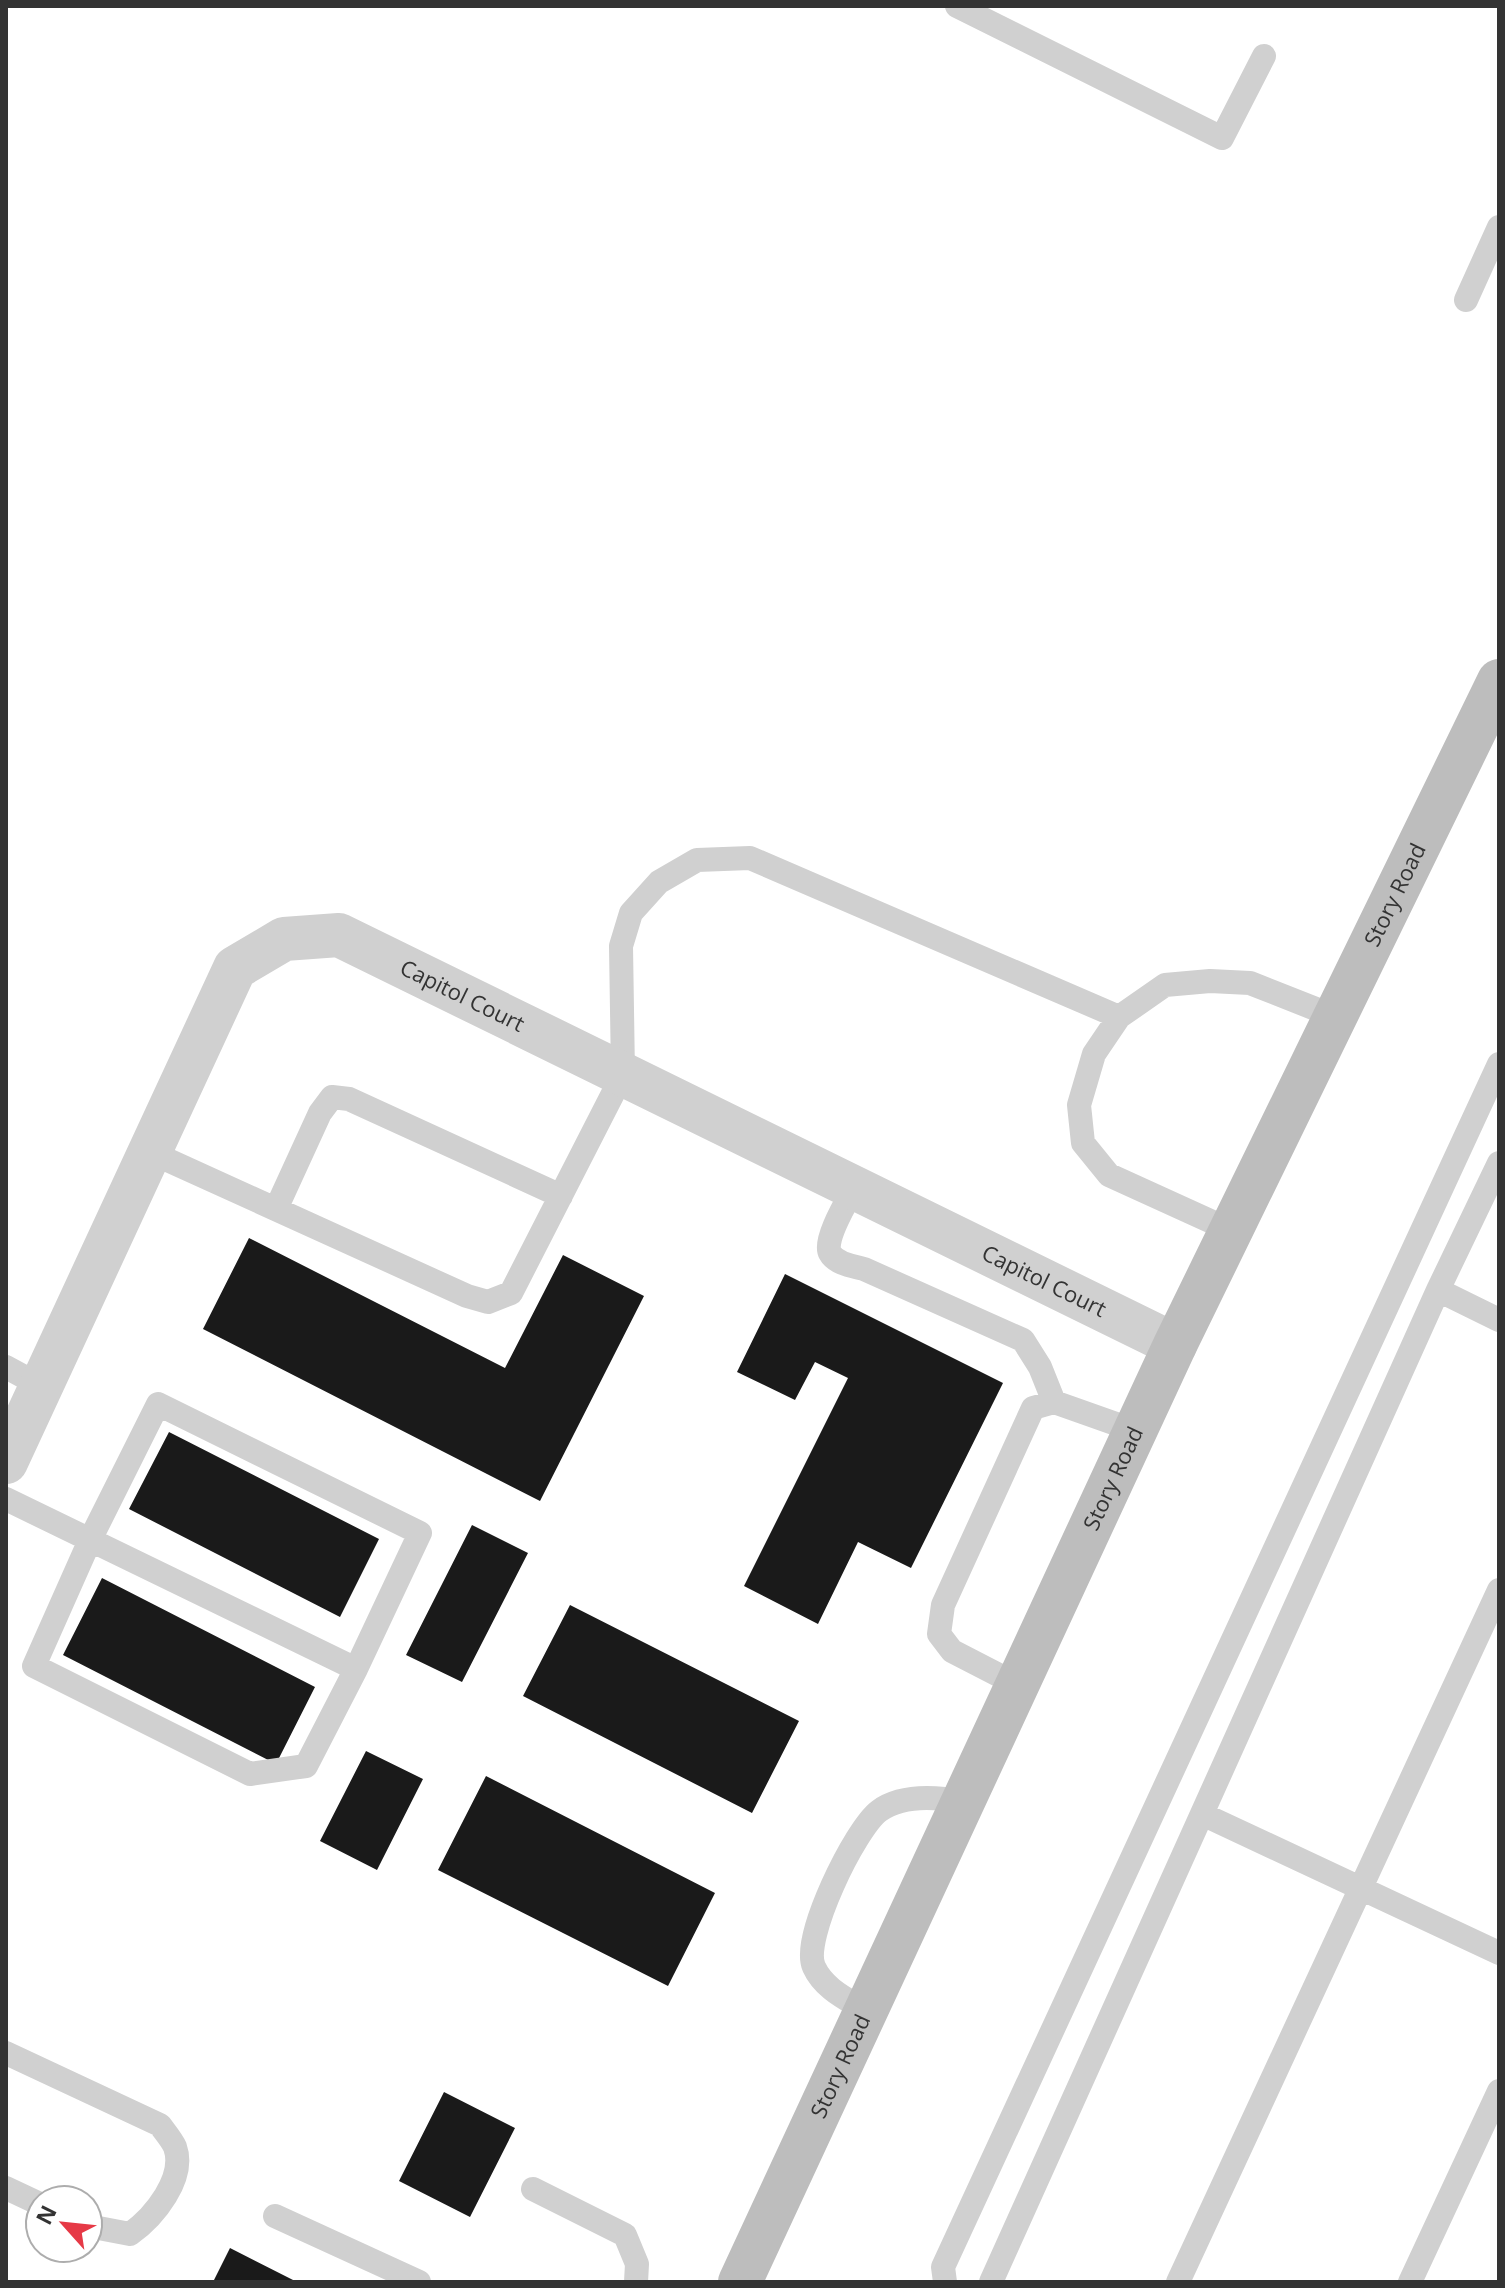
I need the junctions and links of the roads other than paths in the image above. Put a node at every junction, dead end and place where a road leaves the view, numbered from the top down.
1 (957, 6) edge
2 (1264, 56) dead end
3 (1499, 227) edge
4 (1466, 300) dead end
5 (1499, 681) edge
6 (1119, 1017) junction
7 (1336, 1017) junction
8 (1499, 1064) edge
9 (623, 1074) junction
10 (150, 1152) junction
11 (1499, 1163) edge
12 (854, 1188) junction
13 (561, 1196) junction
14 (276, 1209) junction
15 (1232, 1231) junction
16 (1438, 1290) junction
17 (1499, 1320) edge
18 (1175, 1345) junction
19 (24, 1377) edge
20 (1054, 1402) junction
21 (1136, 1431) junction
22 (6, 1462) edge
23 (6, 1499) edge
24 (90, 1540) junction
25 (1499, 1590) edge
26 (356, 1669) junction
27 (1018, 1685) junction
28 (964, 1802) junction
29 (1202, 1814) junction
30 (1361, 1888) junction
31 (1499, 1953) edge
32 (866, 2011) junction
33 (6, 2053) edge
34 (1499, 2091) edge
35 (533, 2189) dead end
36 (275, 2216) dead end
37 (104, 2229) edge
38 (419, 2282) edge
39 (636, 2282) edge
40 (740, 2282) edge
41 (945, 2282) edge
42 (991, 2282) edge
43 (1178, 2282) edge
44 (1410, 2282) edge

1 - 2 lane
3 - 4 lane
5 - 7 street, Story Road
6 - 7 lane
6 - 9 lane
6 - 15 lane
7 - 15 street, Story Road
8 - 41 lane
9 - 10 street, Capitol Court
9 - 12 street, Capitol Court
9 - 13 lane
10 - 14 lane
10 - 19 street, Capitol Court
11 - 16 lane
12 - 18 street, Capitol Court
12 - 20 lane
13 - 14 lane
13 - 14 lane
15 - 18 street, Story Road
16 - 17 lane
16 - 29 lane
18 - 21 street, Story Road
19 - 22 street, Capitol Court
20 - 21 lane
20 - 27 lane
21 - 27 street, Story Road
23 - 24 lane
24 - 26 lane
24 - 26 lane
24 - 26 lane
25 - 30 lane
27 - 28 street, Story Road
28 - 32 street, Story Road
28 - 32 lane
29 - 30 lane
29 - 42 lane
30 - 31 lane
30 - 43 lane
32 - 40 street, Story Road
33 - 37 lane
34 - 44 lane
35 - 39 lane
36 - 38 lane

